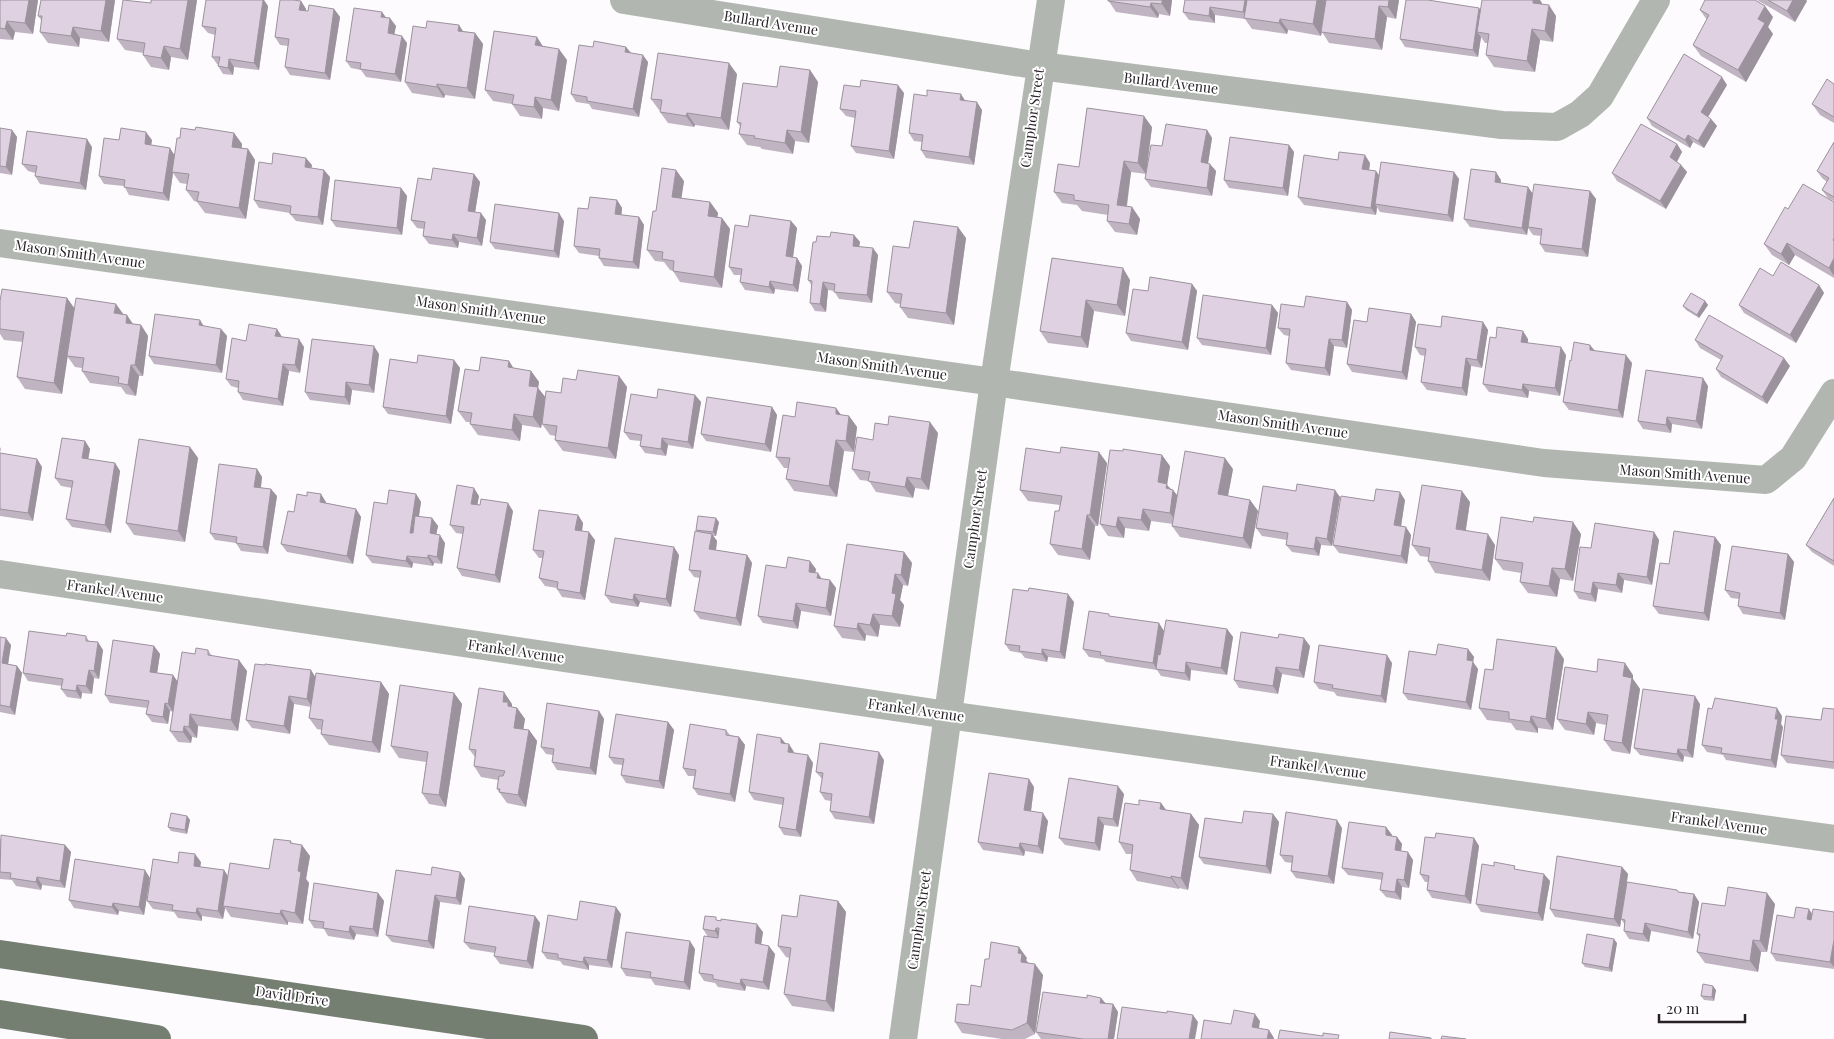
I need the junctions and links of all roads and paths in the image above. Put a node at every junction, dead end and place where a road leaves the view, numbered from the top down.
1 (624, 0) edge
2 (1051, 0) edge
3 (1656, 0) edge
4 (1040, 66) junction
5 (0, 243) edge
6 (994, 382) junction
7 (1834, 393) edge
8 (0, 574) edge
9 (948, 715) junction
10 (1834, 839) edge
11 (0, 954) edge
12 (0, 1014) edge
13 (158, 1039) edge
14 (584, 1039) edge
15 (903, 1039) edge

1 - 4 street, Bullard Avenue
2 - 4 street, Camphor Street
3 - 4 street, Bullard Avenue
4 - 6 street, Camphor Street
5 - 6 street, Mason Smith Avenue
6 - 7 street, Mason Smith Avenue
6 - 9 street, Camphor Street
8 - 9 street, Frankel Avenue
9 - 10 street, Frankel Avenue
9 - 15 street, Camphor Street
11 - 14 main road, David Drive
12 - 13 main road

